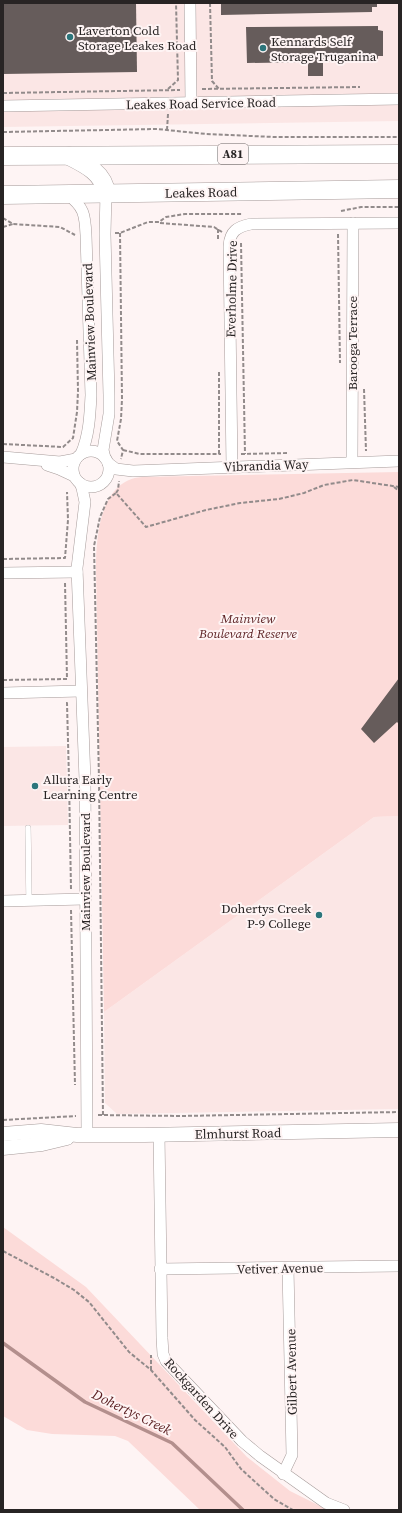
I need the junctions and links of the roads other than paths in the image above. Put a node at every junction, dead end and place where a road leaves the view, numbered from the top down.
1 (190, 3) edge
2 (399, 99) edge
3 (191, 103) junction
4 (3, 106) edge
5 (399, 154) edge
6 (66, 155) junction
7 (3, 156) edge
8 (399, 189) edge
9 (106, 193) junction
10 (67, 194) junction
11 (3, 195) edge
12 (353, 223) junction
13 (399, 223) edge
14 (78, 457) junction
15 (352, 457) junction
16 (3, 458) edge
17 (28, 460) junction
18 (106, 460) junction
19 (399, 461) edge
20 (232, 467) junction
21 (133, 471) junction
22 (77, 479) junction
23 (103, 482) junction
24 (84, 513) junction
25 (77, 572) junction
26 (3, 573) edge
27 (81, 692) junction
28 (3, 693) edge
29 (28, 828) dead end
30 (85, 899) junction
31 (29, 900) junction
32 (3, 901) edge
33 (399, 1130) edge
34 (3, 1134) edge
35 (159, 1134) junction
36 (82, 1135) junction
37 (3, 1148) edge
38 (399, 1266) edge
39 (288, 1268) junction
40 (160, 1269) junction
41 (283, 1474) junction
42 (344, 1510) edge

1 - 3 street
2 - 3 street, Leakes Road Service Road
3 - 4 street, Leakes Road Service Road
5 - 6 highway, A81
6 - 7 highway, A81
6 - 9 highway
8 - 9 highway, Leakes Road
9 - 10 highway, Leakes Road
9 - 18 street, Mainview Boulevard
10 - 11 highway, Leakes Road
10 - 14 street, Mainview Boulevard
12 - 13 street, Everholme Drive
12 - 15 street, Barooga Terrace
12 - 20 street, Everholme Drive
14 - 17 street
14 - 18 street
14 - 22 street
15 - 19 street, Vibrandia Way
15 - 20 street, Vibrandia Way
16 - 17 street
17 - 22 street
18 - 21 street, Vibrandia Way
18 - 23 street
20 - 21 street, Vibrandia Way
21 - 23 street, Vibrandia Way
22 - 23 street
22 - 24 street, Mainview Boulevard
23 - 24 street, Mainview Boulevard
24 - 25 street, Mainview Boulevard
25 - 26 street
25 - 27 street, Mainview Boulevard
27 - 28 street
27 - 30 street, Mainview Boulevard
29 - 31 lane
30 - 31 street
30 - 36 street, Mainview Boulevard
31 - 32 street
33 - 35 street, Elmhurst Road
34 - 36 street, Elmhurst Road
35 - 36 street, Elmhurst Road
35 - 40 street, Rockgarden Drive
36 - 37 street, Elmhurst Road
38 - 39 street, Vetiver Avenue
39 - 40 street, Vetiver Avenue
39 - 41 street, Gilbert Avenue
40 - 41 street, Rockgarden Drive
41 - 42 street, Rockgarden Drive

